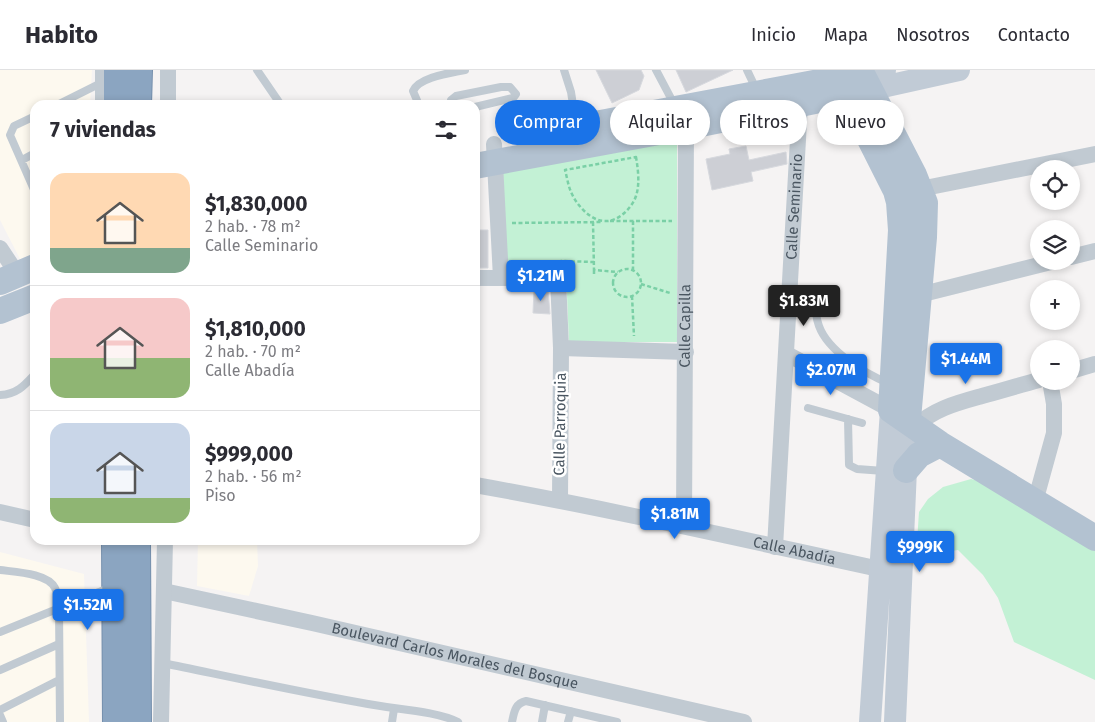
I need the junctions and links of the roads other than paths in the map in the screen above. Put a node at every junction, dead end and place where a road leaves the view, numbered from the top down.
1 (138, 70) edge
2 (168, 70) edge
3 (257, 70) edge
4 (465, 70) edge
5 (564, 70) edge
6 (656, 70) edge
7 (747, 70) edge
8 (959, 70) edge
9 (108, 74) edge
10 (857, 78) edge
11 (758, 93) junction
12 (65, 100) edge
13 (104, 100) edge
14 (116, 100) edge
15 (137, 100) edge
16 (168, 100) edge
17 (278, 100) edge
18 (416, 100) edge
19 (451, 100) edge
20 (572, 100) edge
21 (672, 100) edge
22 (807, 101) edge
23 (480, 106) edge
24 (710, 109) edge
25 (30, 118) edge
26 (534, 145) edge
27 (682, 145) edge
28 (798, 145) edge
29 (485, 154) edge
30 (1095, 154) edge
31 (30, 156) edge
32 (22, 160) junction
33 (30, 180) edge
34 (920, 189) junction
35 (0, 248) edge
36 (1095, 251) edge
37 (1080, 255) edge
38 (1030, 267) edge
39 (18, 275) edge
40 (480, 278) edge
41 (501, 278) junction
42 (815, 295) dead end
43 (919, 295) junction
44 (561, 348) junction
45 (686, 352) junction
46 (787, 354) junction
47 (1095, 364) edge
48 (1080, 368) edge
49 (30, 379) edge
50 (1030, 383) edge
51 (892, 385) junction
52 (1052, 390) edge
53 (0, 395) edge
54 (808, 408) dead end
55 (848, 419) junction
56 (904, 420) junction
57 (862, 422) dead end
58 (940, 444) junction
59 (896, 471) junction
60 (480, 486) edge
61 (560, 500) junction
62 (1036, 502) junction
63 (0, 512) edge
64 (30, 519) edge
65 (684, 526) junction
66 (1095, 538) edge
67 (104, 545) edge
68 (116, 545) edge
69 (136, 545) edge
70 (164, 545) edge
71 (775, 548) junction
72 (879, 569) junction
73 (0, 570) edge
74 (104, 590) junction
75 (164, 590) junction
76 (59, 608) junction
77 (0, 632) edge
78 (59, 644) junction
79 (162, 663) junction
80 (0, 670) edge
81 (59, 680) junction
82 (545, 705) junction
83 (394, 709) junction
84 (0, 710) edge
85 (571, 711) junction
86 (0, 715) edge
87 (595, 719) edge
88 (3, 722) edge
89 (60, 722) edge
90 (104, 722) edge
91 (117, 722) edge
92 (137, 722) edge
93 (161, 722) edge
94 (392, 722) edge
95 (458, 722) edge
96 (512, 722) edge
97 (542, 722) edge
98 (568, 722) edge
99 (617, 722) edge
100 (744, 722) edge
101 (870, 722) edge
102 (895, 722) edge

1 - 15 highway
2 - 16 street
3 - 17 lane
4 - 18 lane
5 - 20 lane
6 - 21 lane
7 - 11 lane
8 - 10 street
9 - 12 lane
9 - 13 street
9 - 14 highway
10 - 11 main road
10 - 22 main road
10 - 34 main road
10 - 51 main road
11 - 24 main road
19 - 23 lane
25 - 32 lane
26 - 29 main road
27 - 45 street, Calle Capilla
28 - 46 street, Calle Seminario
29 - 41 street
30 - 34 street
31 - 32 lane
32 - 33 lane
34 - 43 main road
35 - 39 street
36 - 37 street
38 - 43 street
40 - 41 street
41 - 44 street, Calle Parroquia
42 - 51 lane
43 - 56 main road
44 - 45 street
44 - 61 street, Calle Parroquia
45 - 65 street, Calle Capilla
46 - 56 street
46 - 71 street, Calle Seminario
47 - 48 street
49 - 53 lane
50 - 56 street
51 - 56 main road
52 - 62 street
54 - 55 lane
55 - 57 lane
55 - 59 lane
56 - 58 main road
56 - 59 street
58 - 59 main road
58 - 62 main road
59 - 72 street
59 - 102 street
60 - 61 street, Calle Abadía
61 - 65 street, Calle Abadía
62 - 66 main road
63 - 64 street
65 - 71 street, Calle Abadía
67 - 74 street
68 - 91 highway
69 - 92 highway
70 - 75 street
71 - 72 street, Calle Abadía
72 - 101 street
73 - 76 lane
74 - 76 lane
74 - 90 street
75 - 79 street
75 - 100 street, Boulevard Carlos Morales del Bosque
76 - 77 lane
76 - 78 lane
78 - 80 lane
78 - 81 lane
79 - 83 lane
79 - 93 street
81 - 84 lane
81 - 89 lane
82 - 85 lane
82 - 96 lane
82 - 97 lane
83 - 94 lane
83 - 95 lane
85 - 87 lane
85 - 98 lane
86 - 88 lane
87 - 99 lane

